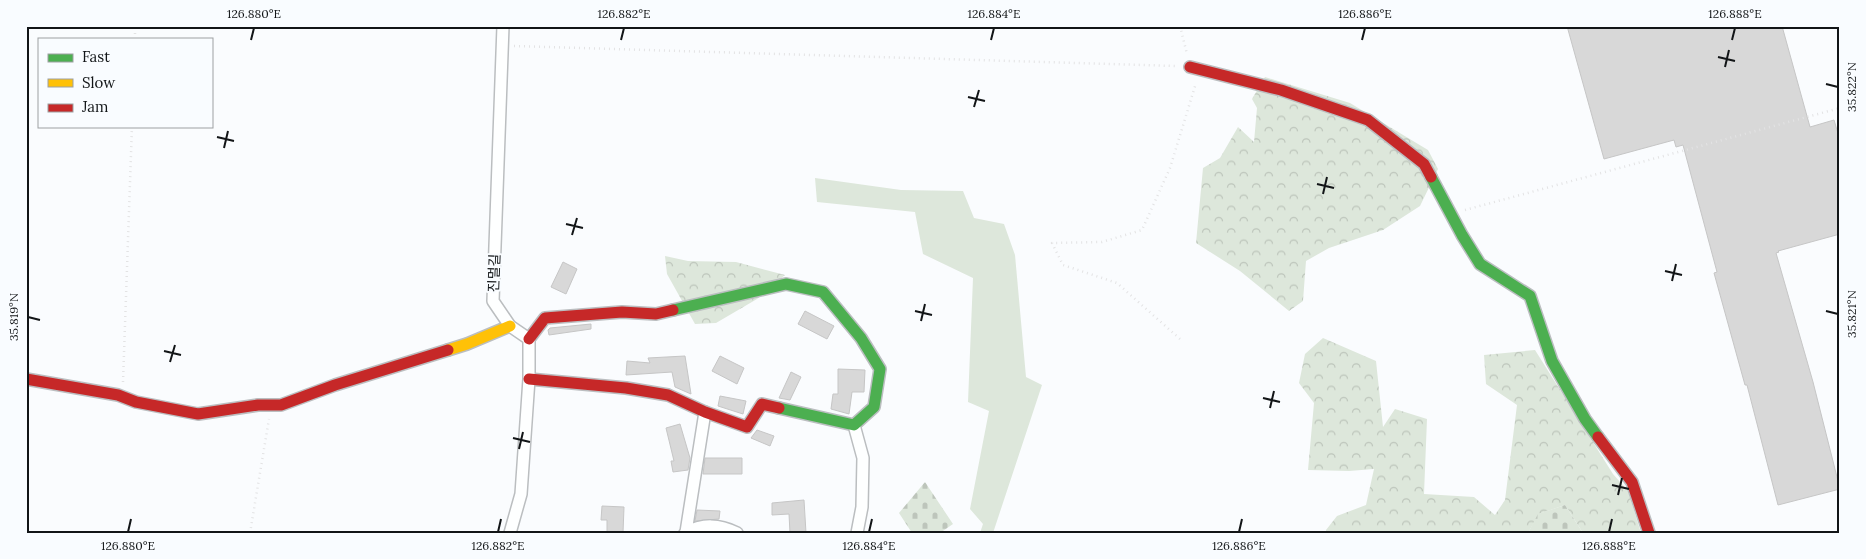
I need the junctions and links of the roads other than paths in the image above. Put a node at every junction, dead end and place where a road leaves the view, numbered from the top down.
1 (502, 26) edge
2 (1195, 68) road end
3 (510, 326) junction
4 (529, 339) junction
5 (26, 379) edge
6 (529, 379) junction
7 (705, 412) junction
8 (854, 425) junction
9 (510, 533) edge
10 (686, 533) edge
11 (737, 533) edge
12 (857, 533) edge
13 (1649, 533) edge

1 - 3 street, 진멀길
2 - 13 street
3 - 4 street, 진멀길
3 - 5 street
4 - 6 street
4 - 8 street
6 - 7 street
6 - 9 street
7 - 8 street
7 - 10 street
8 - 12 street
10 - 11 street

